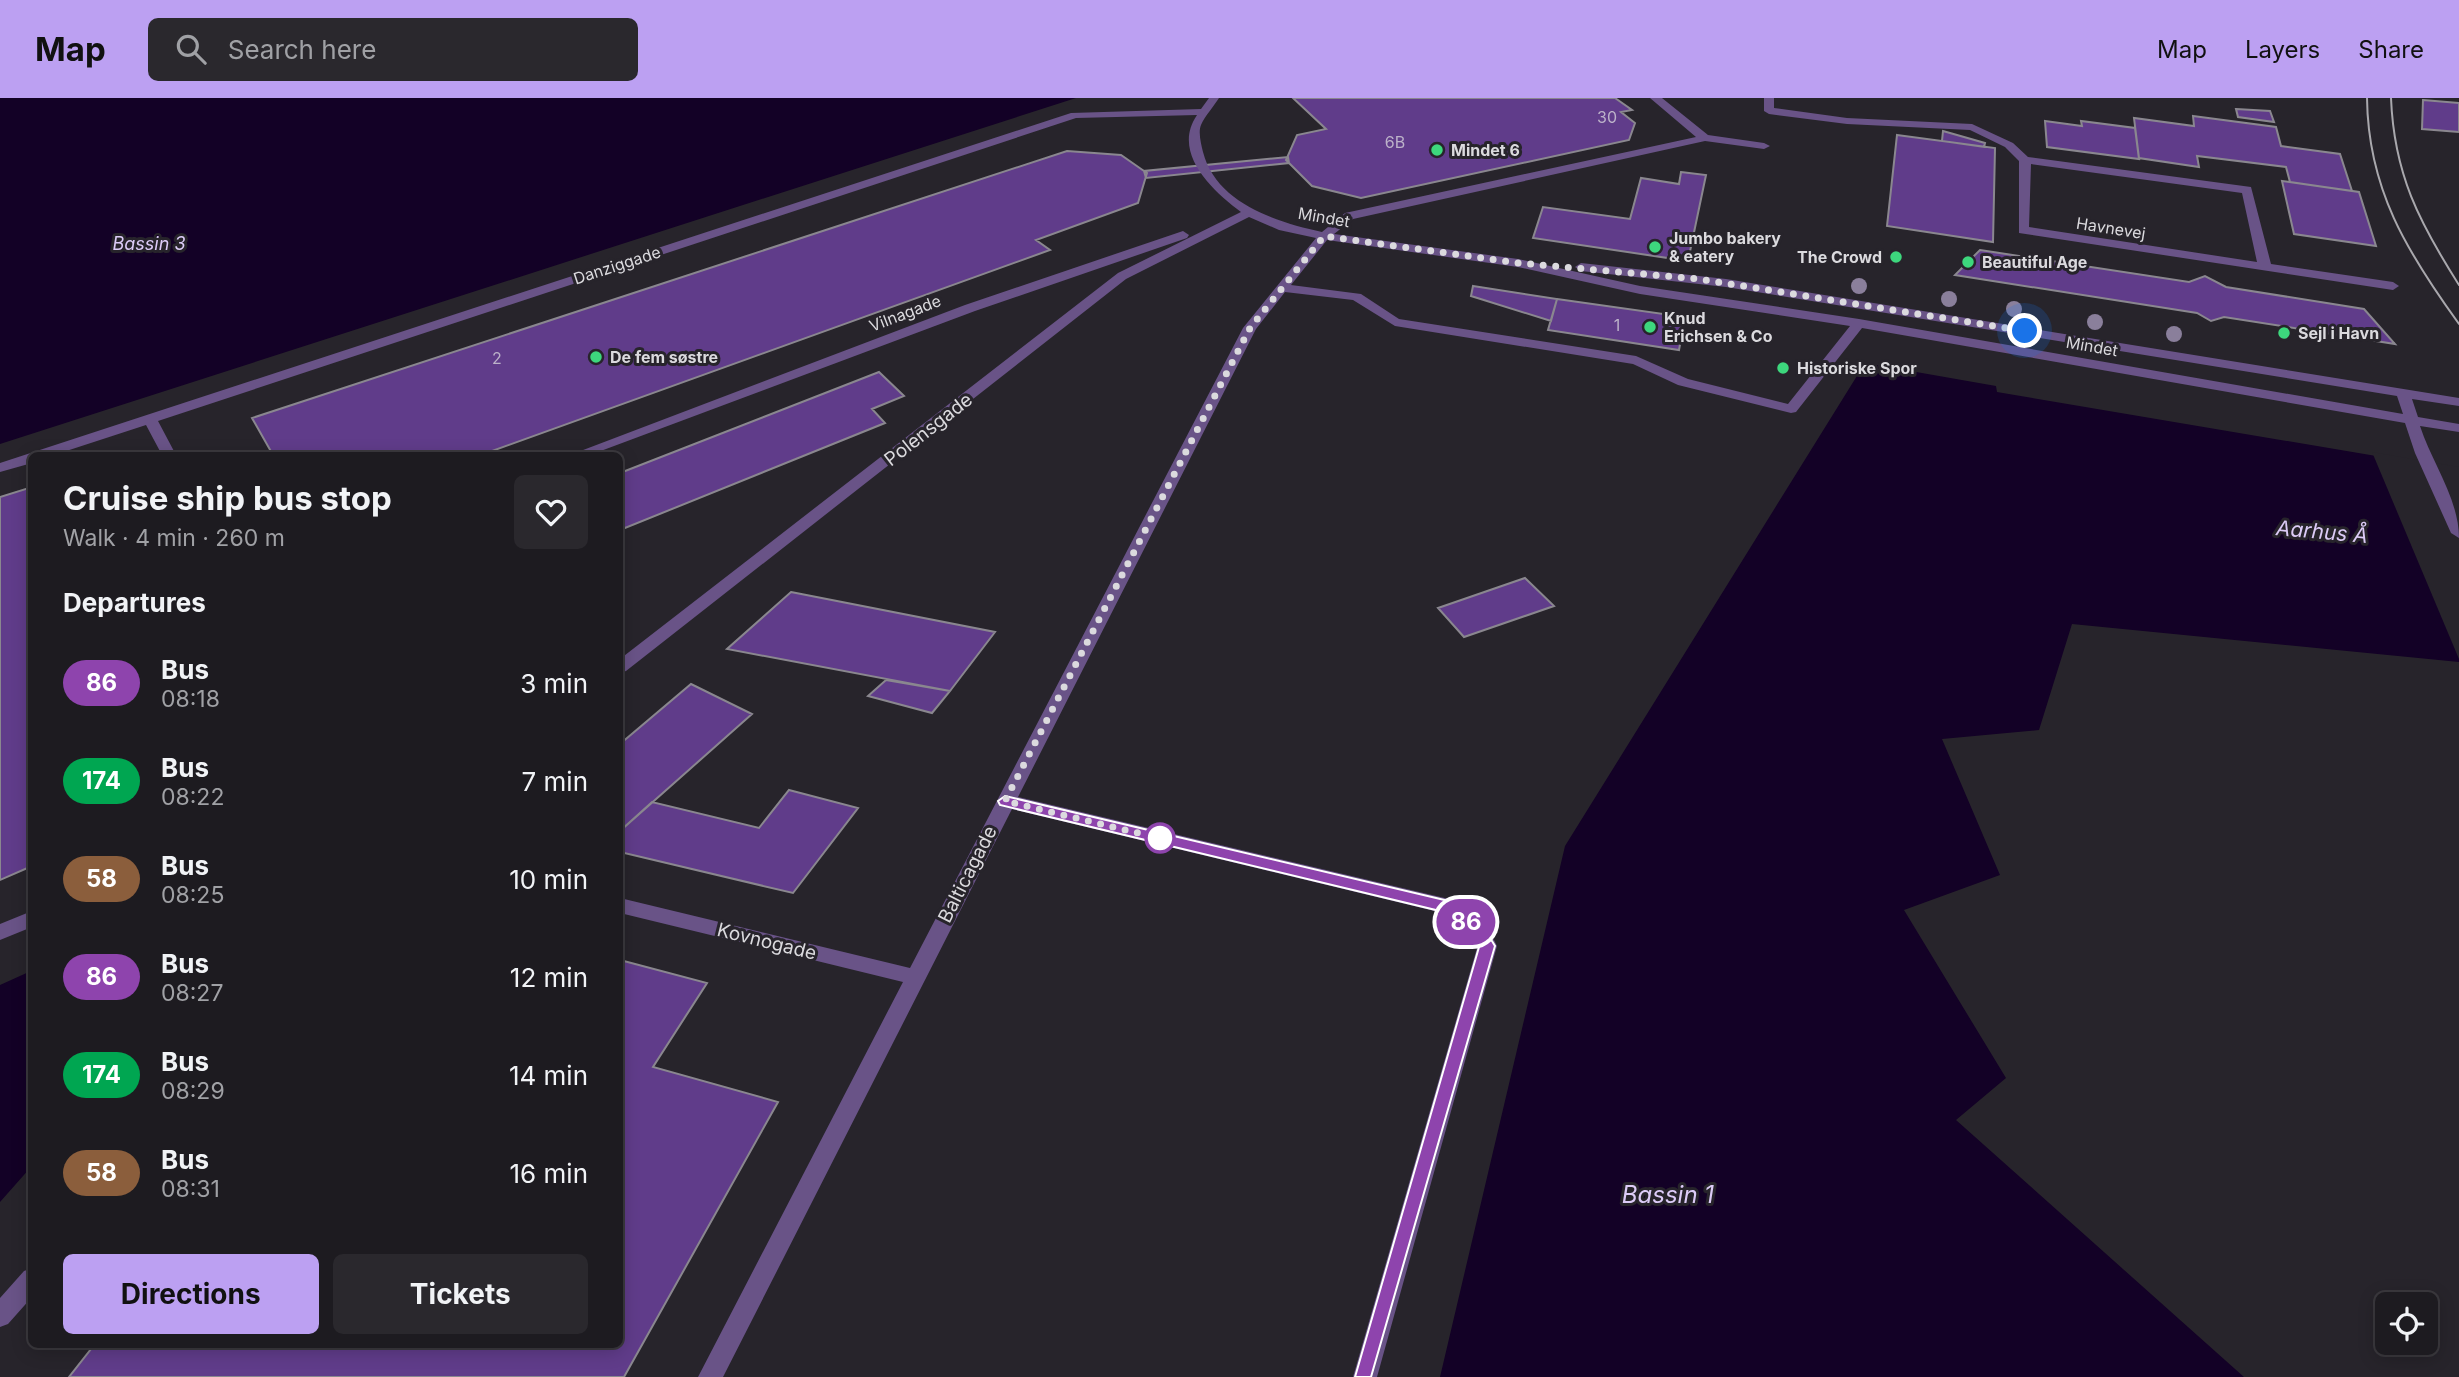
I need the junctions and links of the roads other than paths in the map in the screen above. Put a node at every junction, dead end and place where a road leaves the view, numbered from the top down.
1 (1214, 98) edge
2 (1655, 98) edge
3 (1769, 98) edge
4 (1201, 112) junction
5 (1705, 138) junction
6 (1764, 146) dead end
7 (2025, 160) junction
8 (1249, 212) junction
9 (1324, 236) junction
10 (1518, 263) junction
11 (2265, 267) junction
12 (2393, 286) dead end
13 (1282, 288) junction
14 (1859, 323) junction
15 (2403, 393) junction
16 (2459, 402) edge
17 (150, 419) junction
18 (2412, 420) junction
19 (2459, 428) edge
20 (48, 452) edge
21 (167, 452) edge
22 (586, 452) edge
23 (28, 459) edge
24 (0, 468) edge
25 (2459, 533) edge
26 (623, 665) edge
27 (1005, 801) junction
28 (623, 906) edge
29 (28, 921) edge
30 (0, 932) edge
31 (914, 977) junction
32 (28, 1284) edge
33 (0, 1316) edge
34 (710, 1377) edge
35 (1364, 1377) edge

1 - 4 street
2 - 5 street
3 - 7 street
4 - 8 street, Mindet
4 - 17 street, Danziggade
5 - 6 street
5 - 9 street, Balticagade
7 - 11 street
7 - 11 street, Havnevej
8 - 9 street, Mindet
8 - 22 street, Vilnagade
8 - 26 street, Polensgade
9 - 10 street, Mindet
9 - 13 street, Balticagade
10 - 14 street, Mindet
10 - 15 street, Mindet
11 - 12 street, Havnevej
13 - 14 street
13 - 27 street, Balticagade
14 - 18 street, Mindet
15 - 16 street, Mindet
15 - 18 street
17 - 20 street, Danziggade
17 - 21 street
18 - 19 street, Mindet
18 - 25 street
23 - 24 street
27 - 31 street, Balticagade
27 - 35 street
28 - 31 street, Kovnogade
29 - 30 street
31 - 34 street, Balticagade
32 - 33 street

